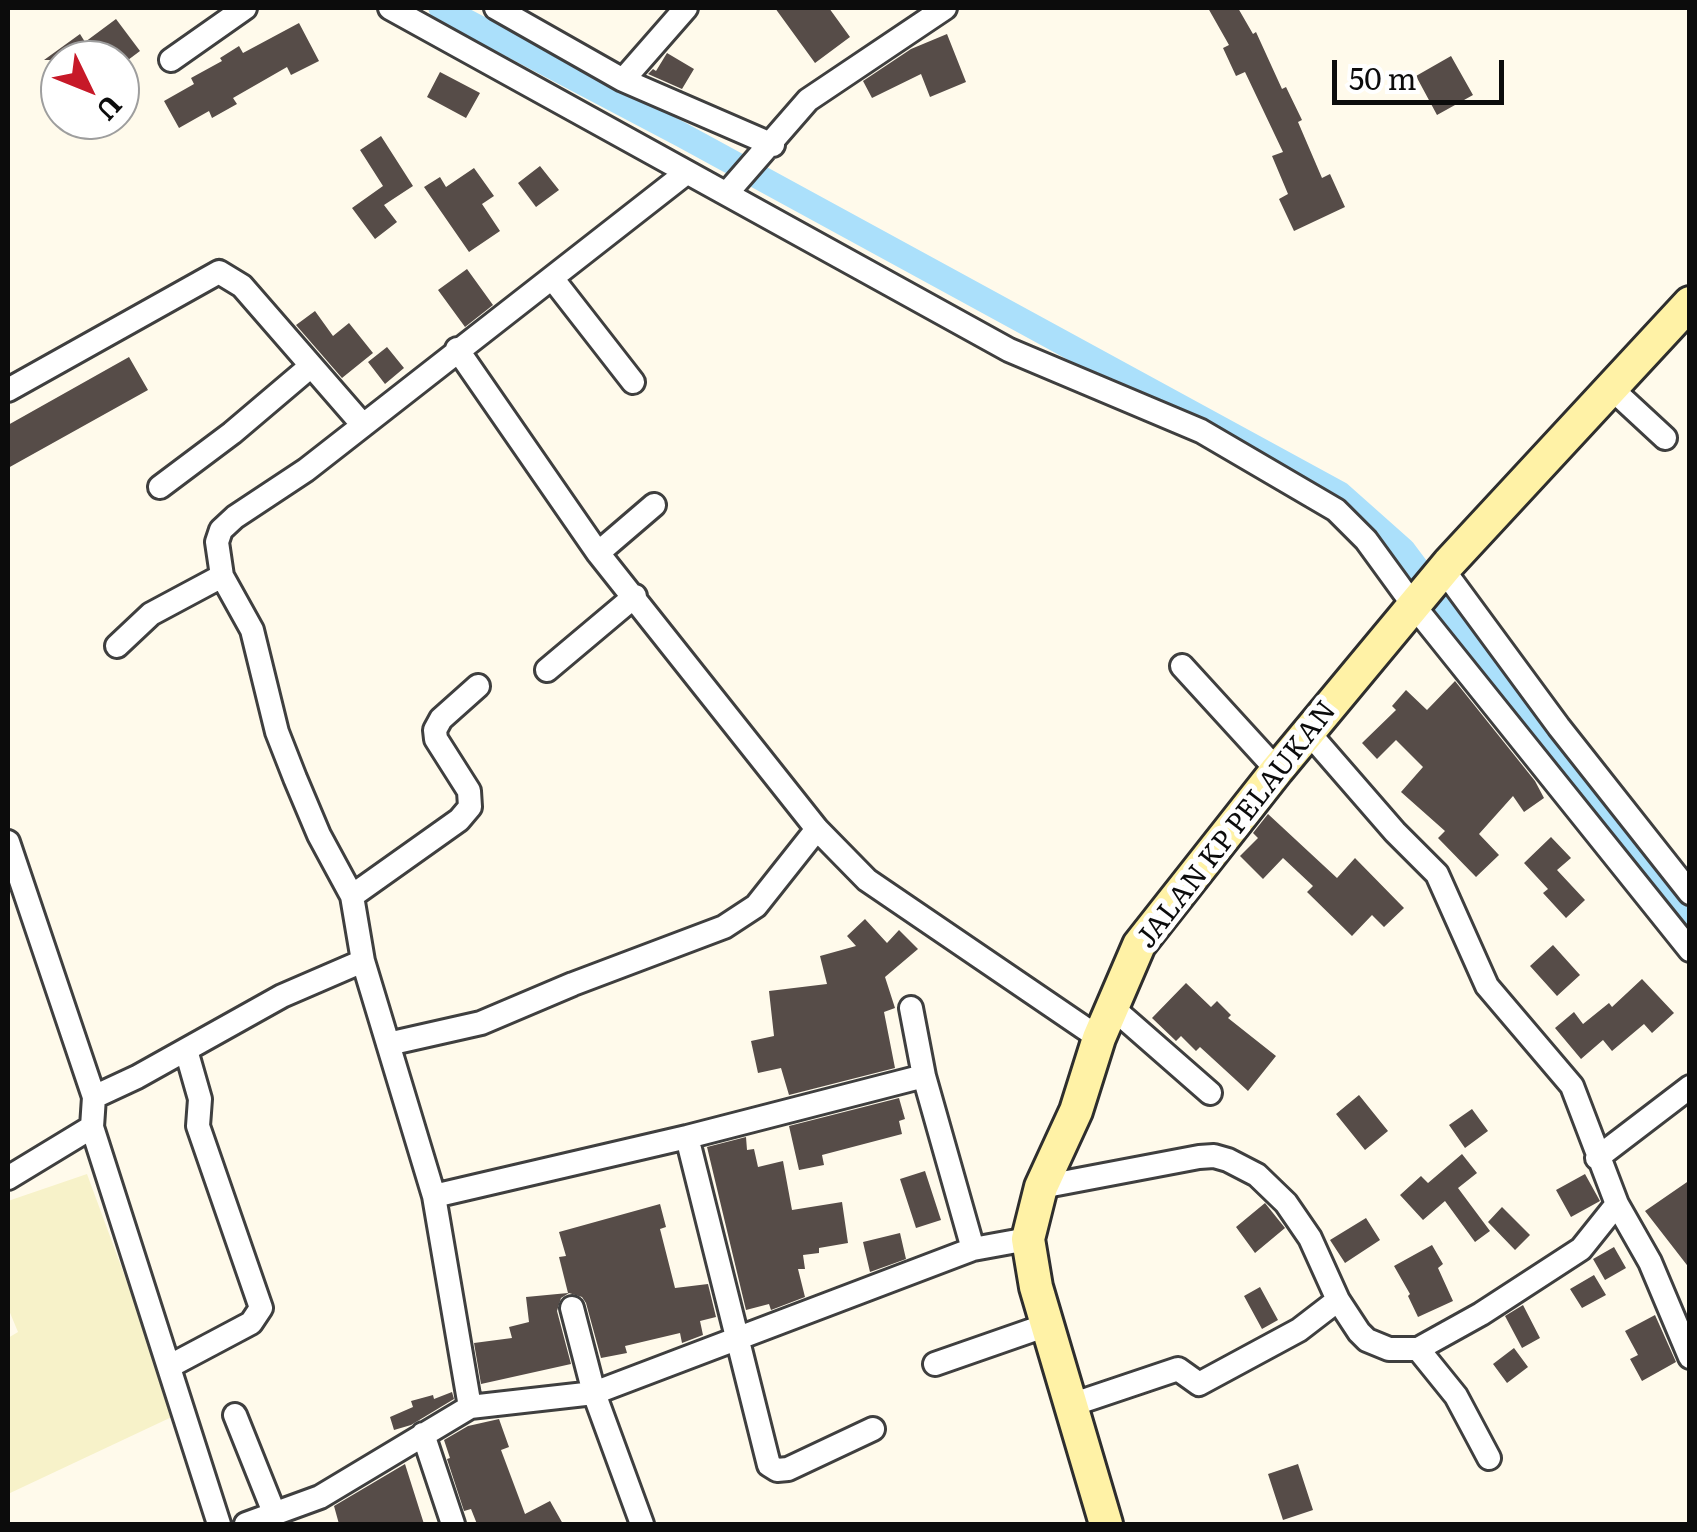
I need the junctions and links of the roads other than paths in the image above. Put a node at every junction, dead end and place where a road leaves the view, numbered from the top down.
1 (245, 8) edge
2 (390, 8) edge
3 (496, 8) edge
4 (686, 8) edge
5 (946, 8) edge
6 (171, 60) dead end
7 (623, 80) junction
8 (758, 158) junction
9 (686, 173) junction
10 (727, 193) junction
11 (552, 278) junction
12 (1690, 303) edge
13 (456, 350) junction
14 (311, 366) junction
15 (633, 382) dead end
16 (1611, 388) junction
17 (8, 390) edge
18 (362, 424) junction
19 (1665, 438) dead end
20 (160, 487) dead end
21 (654, 504) dead end
22 (598, 553) junction
23 (1447, 568) junction
24 (222, 576) junction
25 (635, 596) junction
26 (1416, 604) junction
27 (117, 646) dead end
28 (1505, 654) junction
29 (1182, 666) dead end
30 (547, 670) dead end
31 (1474, 681) junction
32 (478, 686) dead end
33 (1308, 733) junction
34 (1277, 770) junction
35 (818, 829) junction
36 (8, 842) edge
37 (1690, 892) edge
38 (352, 896) junction
39 (1690, 950) edge
40 (363, 961) junction
41 (912, 1008) dead end
42 (1106, 1024) junction
43 (388, 1044) junction
44 (186, 1050) junction
45 (924, 1076) junction
46 (1690, 1087) edge
47 (1210, 1093) dead end
48 (94, 1098) junction
49 (92, 1127) junction
50 (687, 1138) junction
51 (1597, 1158) junction
52 (8, 1178) edge
53 (1040, 1187) junction
54 (434, 1196) junction
55 (1617, 1204) junction
56 (1028, 1239) junction
57 (973, 1249) junction
58 (1338, 1300) junction
59 (572, 1308) dead end
60 (1047, 1325) junction
61 (736, 1338) junction
62 (1418, 1349) junction
63 (1690, 1357) edge
64 (936, 1364) dead end
65 (170, 1366) junction
66 (594, 1393) junction
67 (1071, 1405) junction
68 (470, 1407) junction
69 (235, 1415) dead end
70 (873, 1429) dead end
71 (423, 1434) junction
72 (1489, 1458) dead end
73 (275, 1515) junction
74 (219, 1524) edge
75 (246, 1524) edge
76 (454, 1524) edge
77 (642, 1524) edge
78 (1106, 1524) edge

1 - 6 street
2 - 9 street
3 - 7 street
4 - 7 street
5 - 8 street
7 - 8 street
8 - 10 street
9 - 10 street
9 - 11 street
10 - 26 street
11 - 13 street
11 - 15 street
12 - 16 street
13 - 18 street
13 - 22 street
14 - 17 street
14 - 18 street
14 - 20 street
16 - 19 street
16 - 23 street
18 - 24 street
21 - 22 street
22 - 25 street
23 - 26 street, JALAN KP PELAUKAN
23 - 28 street
24 - 27 street
24 - 38 street
25 - 30 street
25 - 35 street
26 - 31 street
26 - 33 street, JALAN KP PELAUKAN
28 - 31 street
28 - 37 street
29 - 34 street
31 - 39 street
32 - 38 street
33 - 34 street, JALAN KP PELAUKAN
33 - 51 street
34 - 42 street, JALAN KP PELAUKAN
35 - 42 street
35 - 43 street
36 - 48 street
38 - 40 street
40 - 43 street
40 - 44 street
41 - 45 street
42 - 47 street
42 - 53 street, JALAN KP PELAUKAN
43 - 54 street
44 - 48 street
44 - 65 street
45 - 50 street
45 - 57 street
46 - 51 street
48 - 49 street
49 - 52 street
49 - 65 street
50 - 54 street
50 - 61 street
51 - 55 street
53 - 56 street, JALAN KP PELAUKAN
53 - 58 street
54 - 68 street
55 - 62 street
55 - 63 street
56 - 57 street
56 - 60 street, JALAN KP PELAUKAN
57 - 61 street
58 - 62 street
58 - 67 street
59 - 66 street
60 - 64 street
60 - 67 street, JALAN KP PELAUKAN
61 - 66 street
61 - 70 street
62 - 72 street
65 - 74 street
66 - 68 street
66 - 77 street
67 - 78 street, JALAN KP PELAUKAN
68 - 71 street
69 - 73 street
71 - 73 street
71 - 76 street
73 - 75 street

